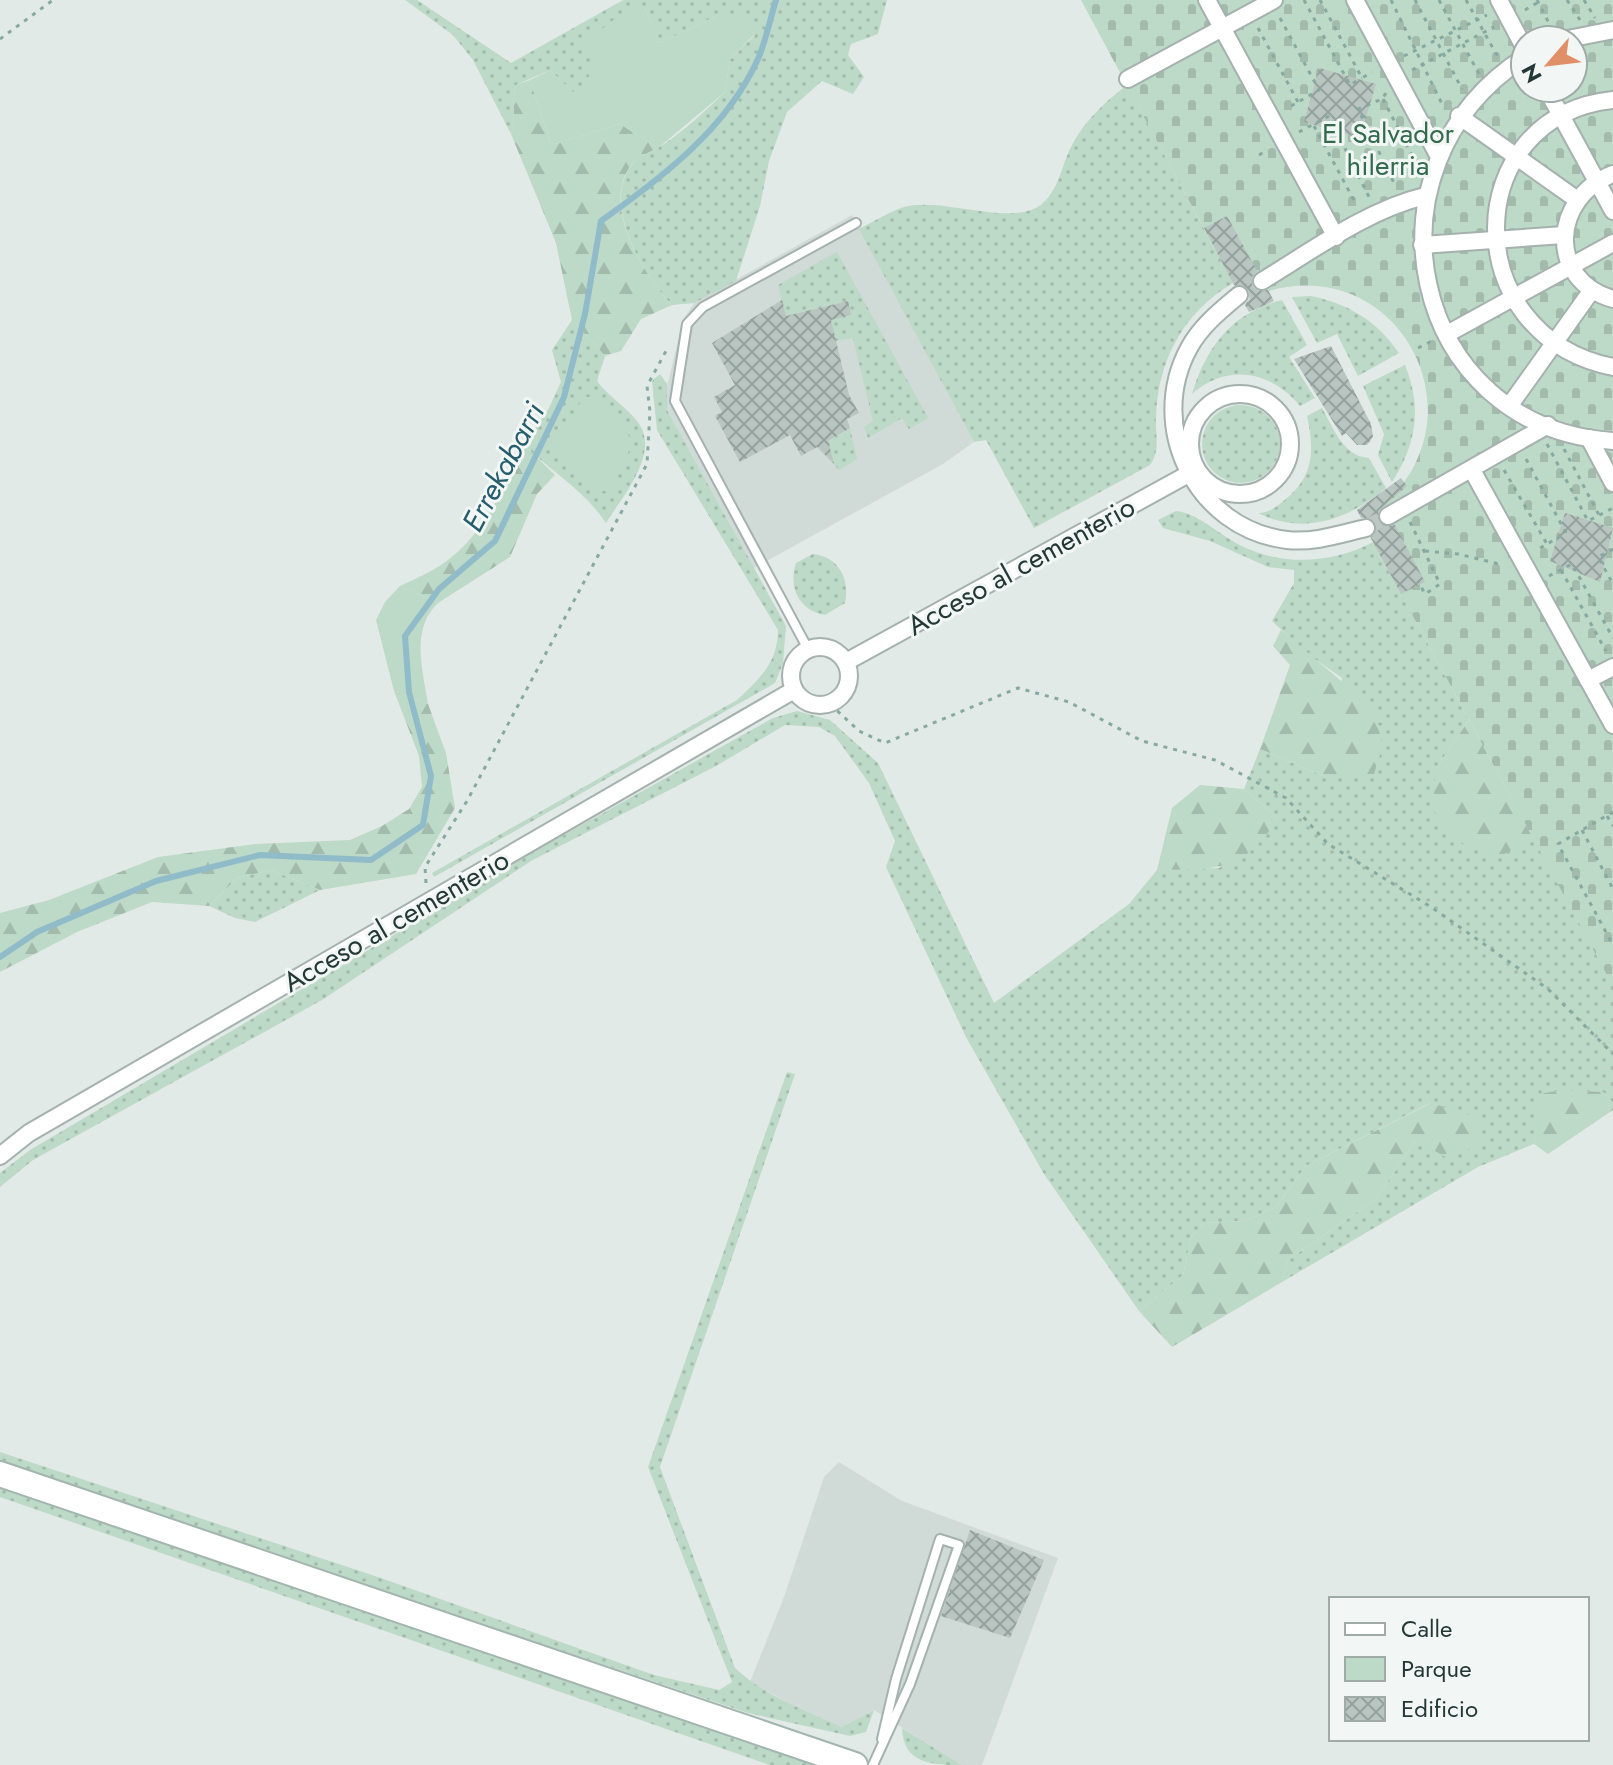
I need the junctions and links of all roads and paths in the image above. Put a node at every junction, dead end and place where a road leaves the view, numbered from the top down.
1 (53, 0) edge
2 (1207, 0) edge
3 (1304, 0) edge
4 (1320, 0) edge
5 (1355, 0) edge
6 (1391, 0) edge
7 (1415, 0) edge
8 (1439, 0) edge
9 (1466, 0) edge
10 (1567, 0) edge
11 (1273, 1) edge
12 (1539, 1) edge
13 (1504, 9) edge
14 (1250, 13) junction
15 (1477, 20) junction
16 (1551, 24) edge
17 (1582, 24) edge
18 (1222, 28) junction
19 (1613, 30) edge
20 (1456, 31) junction
21 (1483, 32) junction
22 (1589, 33) edge
23 (0, 39) edge
24 (1436, 40) junction
25 (1462, 43) junction
26 (1416, 50) junction
27 (1444, 52) junction
28 (1423, 64) junction
29 (1509, 67) edge
30 (1505, 70) junction
31 (1392, 71) junction
32 (1362, 78) junction
33 (1128, 79) dead end
34 (1486, 85) junction
35 (1382, 99) junction
36 (1613, 100) edge
37 (1298, 102) junction
38 (1555, 104) edge
39 (1460, 115) junction
40 (1562, 117) junction
41 (1271, 118) junction
42 (1313, 124) junction
43 (1286, 140) dead end
44 (1272, 147) dead end
45 (1259, 155) dead end
46 (1438, 155) junction
47 (1518, 157) junction
48 (1613, 174) edge
49 (1597, 181) junction
50 (1426, 190) junction
51 (1576, 199) junction
52 (1403, 201) junction
53 (1613, 211) edge
54 (1372, 218) junction
55 (856, 223) dead end
56 (1564, 235) junction
57 (1336, 237) junction
58 (1495, 240) junction
59 (1613, 243) edge
60 (1422, 245) junction
61 (1571, 266) junction
62 (1262, 281) dead end
63 (1592, 290) junction
64 (1239, 295) dead end
65 (1512, 299) junction
66 (1613, 299) edge
67 (1447, 334) junction
68 (1553, 344) junction
69 (683, 352) junction
70 (1613, 367) edge
71 (1510, 405) junction
72 (1547, 428) junction
73 (1589, 438) junction
74 (1613, 441) edge
75 (1517, 443) junction
76 (1496, 456) junction
77 (1472, 470) junction
78 (1192, 472) junction
79 (1613, 483) edge
80 (1613, 508) edge
81 (1396, 512) joint
82 (1599, 515) junction
83 (1366, 528) tunnel mouth
84 (1547, 544) junction
85 (1613, 549) edge
86 (1425, 551) junction
87 (1521, 558) junction
88 (1561, 570) junction
89 (1532, 579) junction
90 (1418, 581) dead end
91 (1613, 584) edge
92 (1613, 638) edge
93 (808, 649) junction
94 (846, 662) junction
95 (1613, 665) edge
96 (1588, 680) junction
97 (794, 690) junction
98 (830, 704) junction
99 (1613, 725) edge
100 (1613, 812) edge
101 (1607, 815) junction
102 (1613, 826) edge
103 (1582, 830) junction
104 (1613, 889) edge
105 (427, 903) junction
106 (1613, 945) edge
107 (1613, 1054) edge
108 (0, 1156) edge
109 (0, 1474) edge
110 (882, 1739) junction
111 (855, 1765) edge
112 (873, 1765) edge

1 - 23 path
2 - 18 street
3 - 32 path
4 - 32 path
5 - 31 street
6 - 26 path
7 - 24 path
8 - 20 path
9 - 15 path
10 - 17 path
11 - 14 street
11 - 37 path
12 - 13 path
12 - 16 path
13 - 15 path
13 - 21 path
14 - 18 street
14 - 37 path
15 - 20 path
15 - 21 path
18 - 33 street
18 - 41 street
19 - 22 street
20 - 24 path
20 - 25 path
21 - 25 path
21 - 30 path
24 - 26 path
24 - 27 path
25 - 27 path
25 - 34 path
26 - 28 path
26 - 31 path
27 - 28 path
27 - 39 path
28 - 31 path
28 - 39 path
29 - 30 street
30 - 34 street
31 - 32 path
31 - 35 path
31 - 46 street
34 - 39 street
35 - 50 path
35 - 52 path
36 - 40 street
37 - 41 path
38 - 40 street
39 - 46 street
39 - 47 street
40 - 47 street
40 - 49 street
41 - 57 street
42 - 43 path
42 - 54 path
42 - 54 path
44 - 45 path
46 - 50 street
47 - 51 street
47 - 58 street
48 - 49 street
49 - 51 street
49 - 53 street
50 - 52 street
50 - 60 street
51 - 56 street
52 - 54 street
54 - 57 street
55 - 69 lane
56 - 58 street
56 - 61 street
57 - 62 street
58 - 60 street
58 - 65 street
59 - 61 street
60 - 67 street
61 - 63 street
61 - 65 street
63 - 66 street
63 - 68 street
64 - 78 street
65 - 67 street
65 - 68 street
67 - 71 street
68 - 70 street
68 - 71 street
69 - 93 lane
69 - 105 path
71 - 72 street
72 - 73 street
72 - 75 street
72 - 82 path
72 - 82 path
73 - 74 street
73 - 79 street
75 - 76 street
75 - 84 path
76 - 77 street
76 - 84 path
77 - 81 street
77 - 87 street
78 - 78 street
78 - 83 street
78 - 94 street, Acceso al cementerio
80 - 82 path
81 - 86 path
84 - 87 path
85 - 91 path
86 - 89 path
86 - 90 path
87 - 89 street
88 - 89 path
88 - 92 path
88 - 95 path
89 - 96 street
93 - 94 street
93 - 97 street
94 - 98 street
95 - 96 street
96 - 99 street
97 - 98 street
97 - 105 street, Acceso al cementerio
98 - 107 path
100 - 101 path
101 - 102 path
101 - 103 path
103 - 104 path
103 - 106 path
105 - 108 street, Acceso al cementerio
109 - 111 main road
110 - 110 lane
110 - 112 lane

